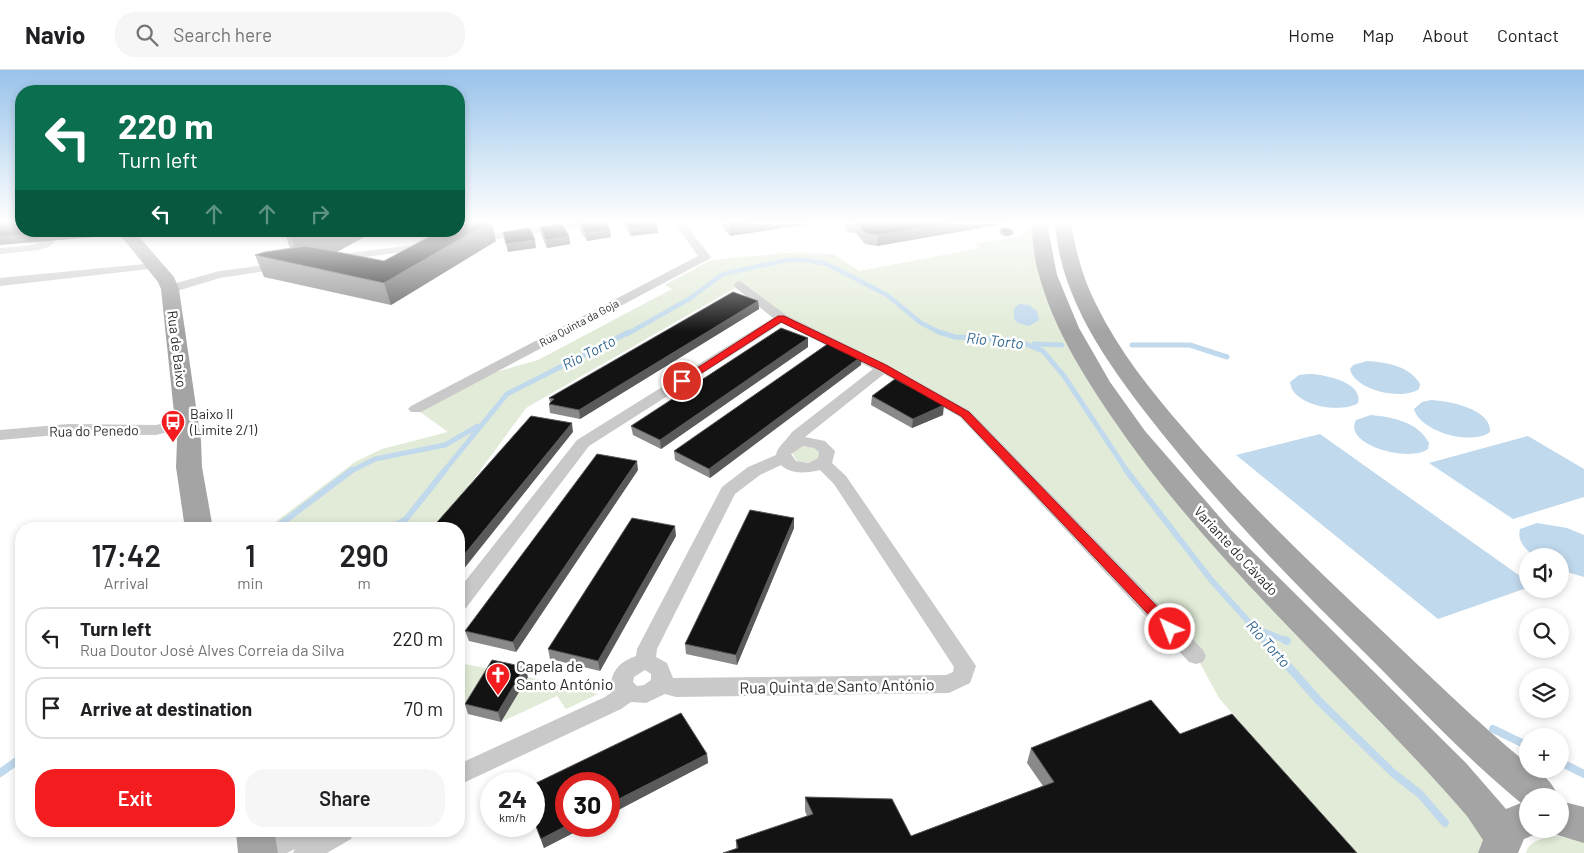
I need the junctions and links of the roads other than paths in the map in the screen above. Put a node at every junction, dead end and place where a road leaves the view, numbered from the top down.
1 (149, 260) edge
2 (266, 260) edge
3 (320, 260) edge
4 (324, 260) edge
5 (700, 260) edge
6 (1044, 260) edge
7 (1070, 260) edge
8 (152, 263) junction
9 (292, 264) edge
10 (244, 271) junction
11 (219, 275) joint
12 (0, 282) edge
13 (169, 285) junction
14 (740, 285) dead end
15 (781, 318) junction
16 (883, 368) junction
17 (416, 409) dead end
18 (187, 424) junction
19 (0, 435) edge
20 (789, 451) junction
21 (822, 463) junction
22 (198, 522) edge
23 (465, 595) edge
24 (1196, 656) dead end
25 (646, 662) junction
26 (661, 684) junction
27 (628, 692) junction
28 (465, 772) edge
29 (1530, 788) edge
30 (1509, 836) edge
31 (256, 837) edge
32 (295, 837) edge
33 (331, 837) edge
34 (258, 853) edge
35 (306, 853) edge

1 - 8 main road
2 - 10 street
3 - 4 street
5 - 17 street, Rua Quinta da Goja
6 - 30 main road, Variante do Cávado
7 - 29 main road
8 - 12 street
8 - 13 main road
9 - 10 street
10 - 11 street
11 - 13 street
13 - 18 main road, Rua de Baixo
14 - 15 street
15 - 16 street
15 - 23 street
16 - 20 street
16 - 24 street
18 - 19 street, Rua do Penedo
18 - 22 main road, Rua de Baixo
20 - 21 street
20 - 21 street
20 - 25 street
21 - 26 street, Rua Quinta de Santo António
25 - 26 street
25 - 27 street
26 - 27 street
27 - 28 street
31 - 34 main road
32 - 34 street
33 - 35 street

